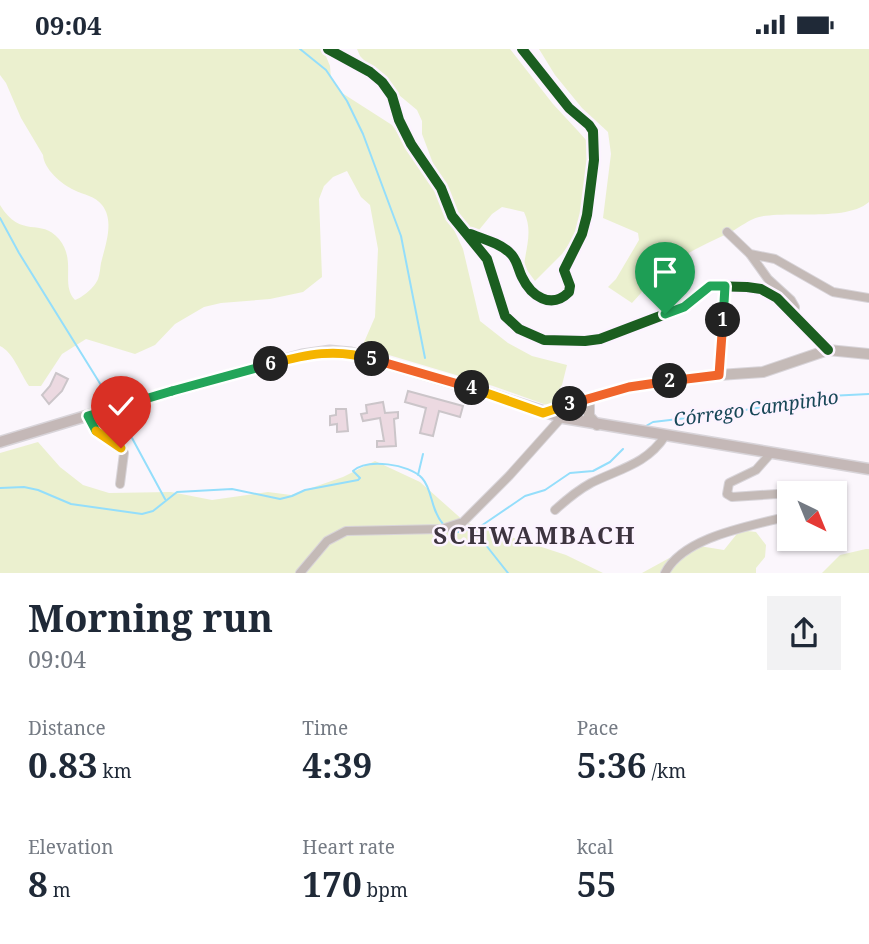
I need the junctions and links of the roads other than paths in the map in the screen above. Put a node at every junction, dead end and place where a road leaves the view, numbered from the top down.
1 (328, 49) edge
2 (522, 49) edge
3 (727, 232) dead end
4 (467, 233) junction
5 (750, 254) junction
6 (725, 286) junction
7 (869, 298) edge
8 (794, 314) junction
9 (828, 350) junction
10 (869, 354) edge
11 (719, 375) junction
12 (589, 398) junction
13 (543, 413) junction
14 (88, 416) junction
15 (561, 418) junction
16 (597, 425) junction
17 (665, 436) junction
18 (0, 442) edge
19 (771, 453) junction
20 (869, 469) edge
21 (120, 484) dead end
22 (777, 494) edge
23 (555, 510) dead end
24 (777, 519) edge
25 (300, 573) edge
26 (665, 573) edge

1 - 4 street
2 - 4 street
3 - 5 street
4 - 6 street
5 - 7 street
5 - 8 street
6 - 8 street
6 - 11 lane
8 - 9 street
9 - 10 street
9 - 11 street
11 - 12 street
12 - 13 street
12 - 16 street
13 - 14 main road
13 - 15 main road
14 - 18 main road
14 - 21 street
15 - 16 main road
15 - 25 street
16 - 17 main road
17 - 19 main road
17 - 23 street
19 - 20 main road
19 - 22 street
24 - 26 street

